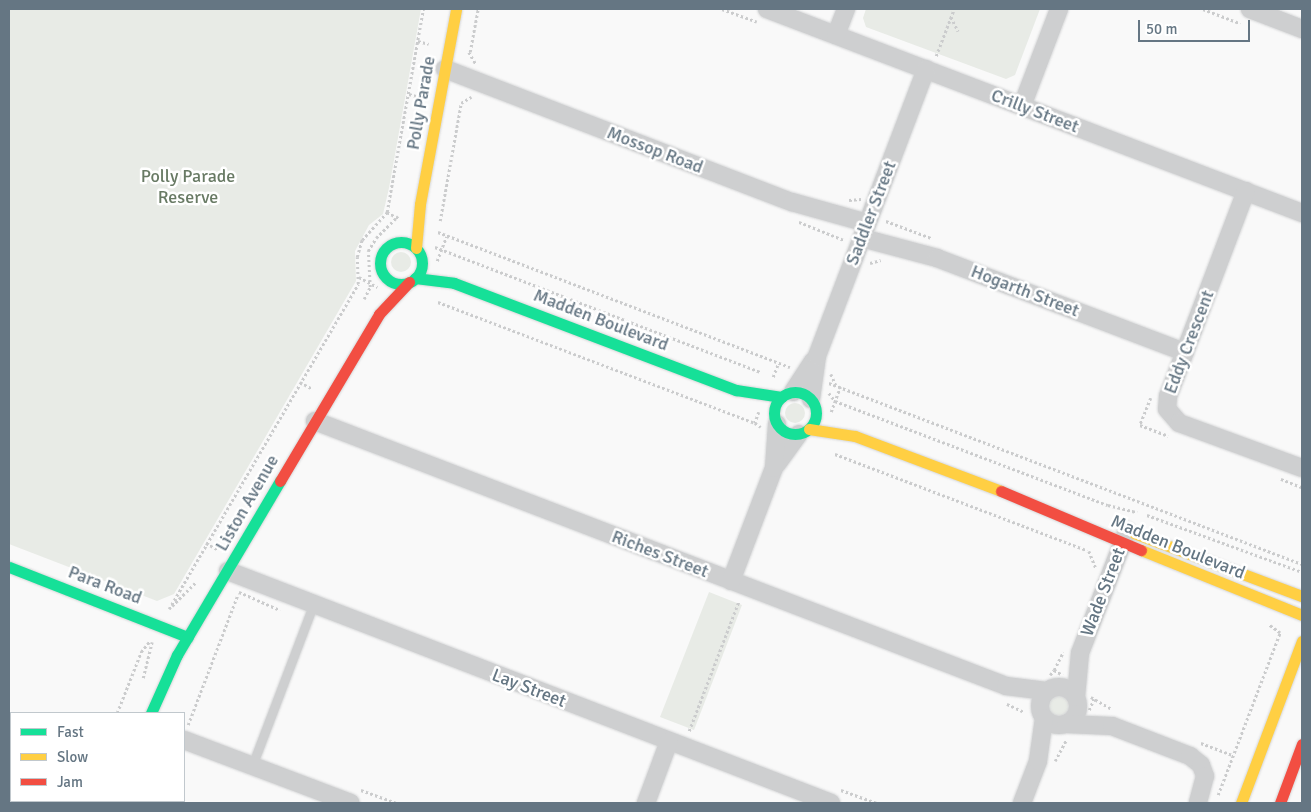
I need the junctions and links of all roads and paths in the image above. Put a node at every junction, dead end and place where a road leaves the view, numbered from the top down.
1 (423, 9) edge
2 (456, 9) edge
3 (478, 9) edge
4 (767, 9) edge
5 (846, 9) edge
6 (954, 9) edge
7 (1059, 9) edge
8 (1250, 9) edge
9 (950, 17) junction
10 (1302, 29) edge
11 (958, 31) dead end
12 (432, 35) dead end
13 (836, 35) junction
14 (470, 52) dead end
15 (429, 53) dead end
16 (931, 62) junction
17 (446, 69) junction
18 (422, 88) dead end
19 (479, 100) dead end
20 (419, 106) dead end
21 (1022, 106) junction
22 (1246, 191) junction
23 (420, 204) junction
24 (387, 212) junction
25 (399, 213) dead end
26 (1302, 213) edge
27 (397, 217) junction
28 (795, 221) dead end
29 (865, 230) junction
30 (432, 232) dead end
31 (438, 232) junction
32 (430, 239) dead end
33 (844, 240) dead end
34 (391, 244) junction
35 (416, 248) junction
36 (422, 260) junction
37 (384, 274) junction
38 (412, 280) junction
39 (454, 283) junction
40 (433, 301) dead end
41 (362, 302) dead end
42 (379, 314) junction
43 (1185, 352) junction
44 (817, 356) junction
45 (794, 372) dead end
46 (778, 379) dead end
47 (317, 380) dead end
48 (300, 382) junction
49 (312, 388) junction
50 (1154, 389) dead end
51 (736, 390) junction
52 (787, 394) junction
53 (307, 396) dead end
54 (329, 398) junction
55 (814, 405) junction
56 (776, 420) junction
57 (315, 421) junction
58 (755, 423) dead end
59 (804, 431) junction
60 (855, 436) junction
61 (1170, 437) dead end
62 (826, 451) dead end
63 (774, 468) junction
64 (1302, 468) edge
65 (1273, 476) dead end
66 (1301, 487) dead end
67 (1125, 537) junction
68 (222, 541) dead end
69 (213, 556) dead end
70 (1115, 561) junction
71 (1302, 564) edge
72 (9, 569) edge
73 (228, 572) junction
74 (1302, 572) edge
75 (201, 576) dead end
76 (752, 589) junction
77 (730, 590) junction
78 (238, 594) dead end
79 (1302, 596) edge
80 (739, 601) junction
81 (313, 605) junction
82 (1302, 615) edge
83 (1267, 623) dead end
84 (188, 637) junction
85 (1302, 641) edge
86 (1080, 653) junction
87 (142, 685) dead end
88 (1052, 689) junction
89 (1002, 693) junction
90 (1081, 697) junction
91 (117, 712) edge
92 (151, 712) edge
93 (1024, 712) dead end
94 (1042, 716) junction
95 (1113, 718) junction
96 (1065, 724) junction
97 (186, 732) edge
98 (689, 732) junction
99 (675, 735) junction
100 (698, 735) dead end
101 (1194, 740) dead end
102 (1302, 744) edge
103 (1233, 755) junction
104 (1038, 761) junction
105 (252, 766) junction
106 (832, 795) edge
107 (351, 803) edge
108 (646, 803) edge
109 (877, 803) edge
110 (1022, 803) edge
111 (1198, 803) edge
112 (1215, 803) edge
113 (1241, 803) edge
114 (1280, 803) edge

1 - 24 path
2 - 17 street, Polly Parade
3 - 14 path
4 - 13 street, Crilly Street
5 - 13 street
6 - 9 path
7 - 21 street
8 - 10 street
9 - 11 path
9 - 16 path
12 - 15 path
13 - 16 street, Crilly Street
16 - 21 street, Crilly Street
16 - 29 street, Saddler Street
17 - 23 street, Polly Parade
17 - 29 street, Mossop Road
18 - 20 path
19 - 31 path
21 - 22 street, Crilly Street
22 - 26 street, Crilly Street
22 - 43 street, Eddy Crescent
23 - 34 street, Polly Parade
23 - 35 street, Polly Parade
24 - 27 path
24 - 48 path
25 - 27 path
27 - 41 path
28 - 33 path
29 - 43 street, Hogarth Street
29 - 44 street, Saddler Street
30 - 31 path
31 - 45 path
32 - 46 path
34 - 35 street
34 - 37 street
35 - 36 street
36 - 38 street
36 - 39 street, Madden Boulevard
37 - 38 street
37 - 42 street, Liston Avenue
38 - 39 street, Madden Boulevard
38 - 42 street, Liston Avenue
39 - 51 street, Madden Boulevard
40 - 58 path
42 - 54 street, Liston Avenue
43 - 64 street, Eddy Crescent
44 - 52 street, Saddler Street
44 - 55 street, Saddler Street
47 - 49 path
48 - 49 path
48 - 75 path
49 - 53 path
49 - 54 path
50 - 61 path
51 - 52 street, Madden Boulevard
51 - 56 street, Madden Boulevard
52 - 55 street, Madden Boulevard
52 - 56 street
54 - 57 street, Liston Avenue
55 - 59 street
55 - 60 street, Madden Boulevard
56 - 59 street, Madden Boulevard
56 - 63 street
57 - 73 street, Liston Avenue
57 - 77 street, Riches Street
59 - 60 street, Madden Boulevard
59 - 63 street
60 - 67 street, Madden Boulevard
62 - 70 path
63 - 77 street
65 - 66 path
67 - 70 street, Wade Street
67 - 79 street, Madden Boulevard
67 - 82 street, Madden Boulevard
68 - 69 path
70 - 86 street, Wade Street
71 - 74 path
72 - 84 street, Para Road
73 - 81 street, Lay Street
73 - 84 street, Liston Avenue
76 - 77 street, Riches Street
76 - 80 path
76 - 89 street, Riches Street
77 - 80 path
78 - 97 path
80 - 98 path
81 - 99 street, Lay Street
81 - 105 lane
83 - 103 path
84 - 92 street, Liston Avenue
85 - 113 street
86 - 88 street, Wade Street
86 - 90 street, Wade Street
87 - 91 path
88 - 89 street, Riches Street
88 - 90 street
88 - 94 street
89 - 93 path
89 - 94 street, Riches Street
90 - 95 street
90 - 95 path
90 - 96 street
94 - 96 street
94 - 104 street
95 - 96 street
95 - 111 street
96 - 104 street
97 - 105 street
98 - 99 path
98 - 100 path
99 - 106 street, Lay Street
99 - 108 street
101 - 103 path
102 - 114 street
103 - 112 path
104 - 110 street
105 - 107 street
106 - 109 path

